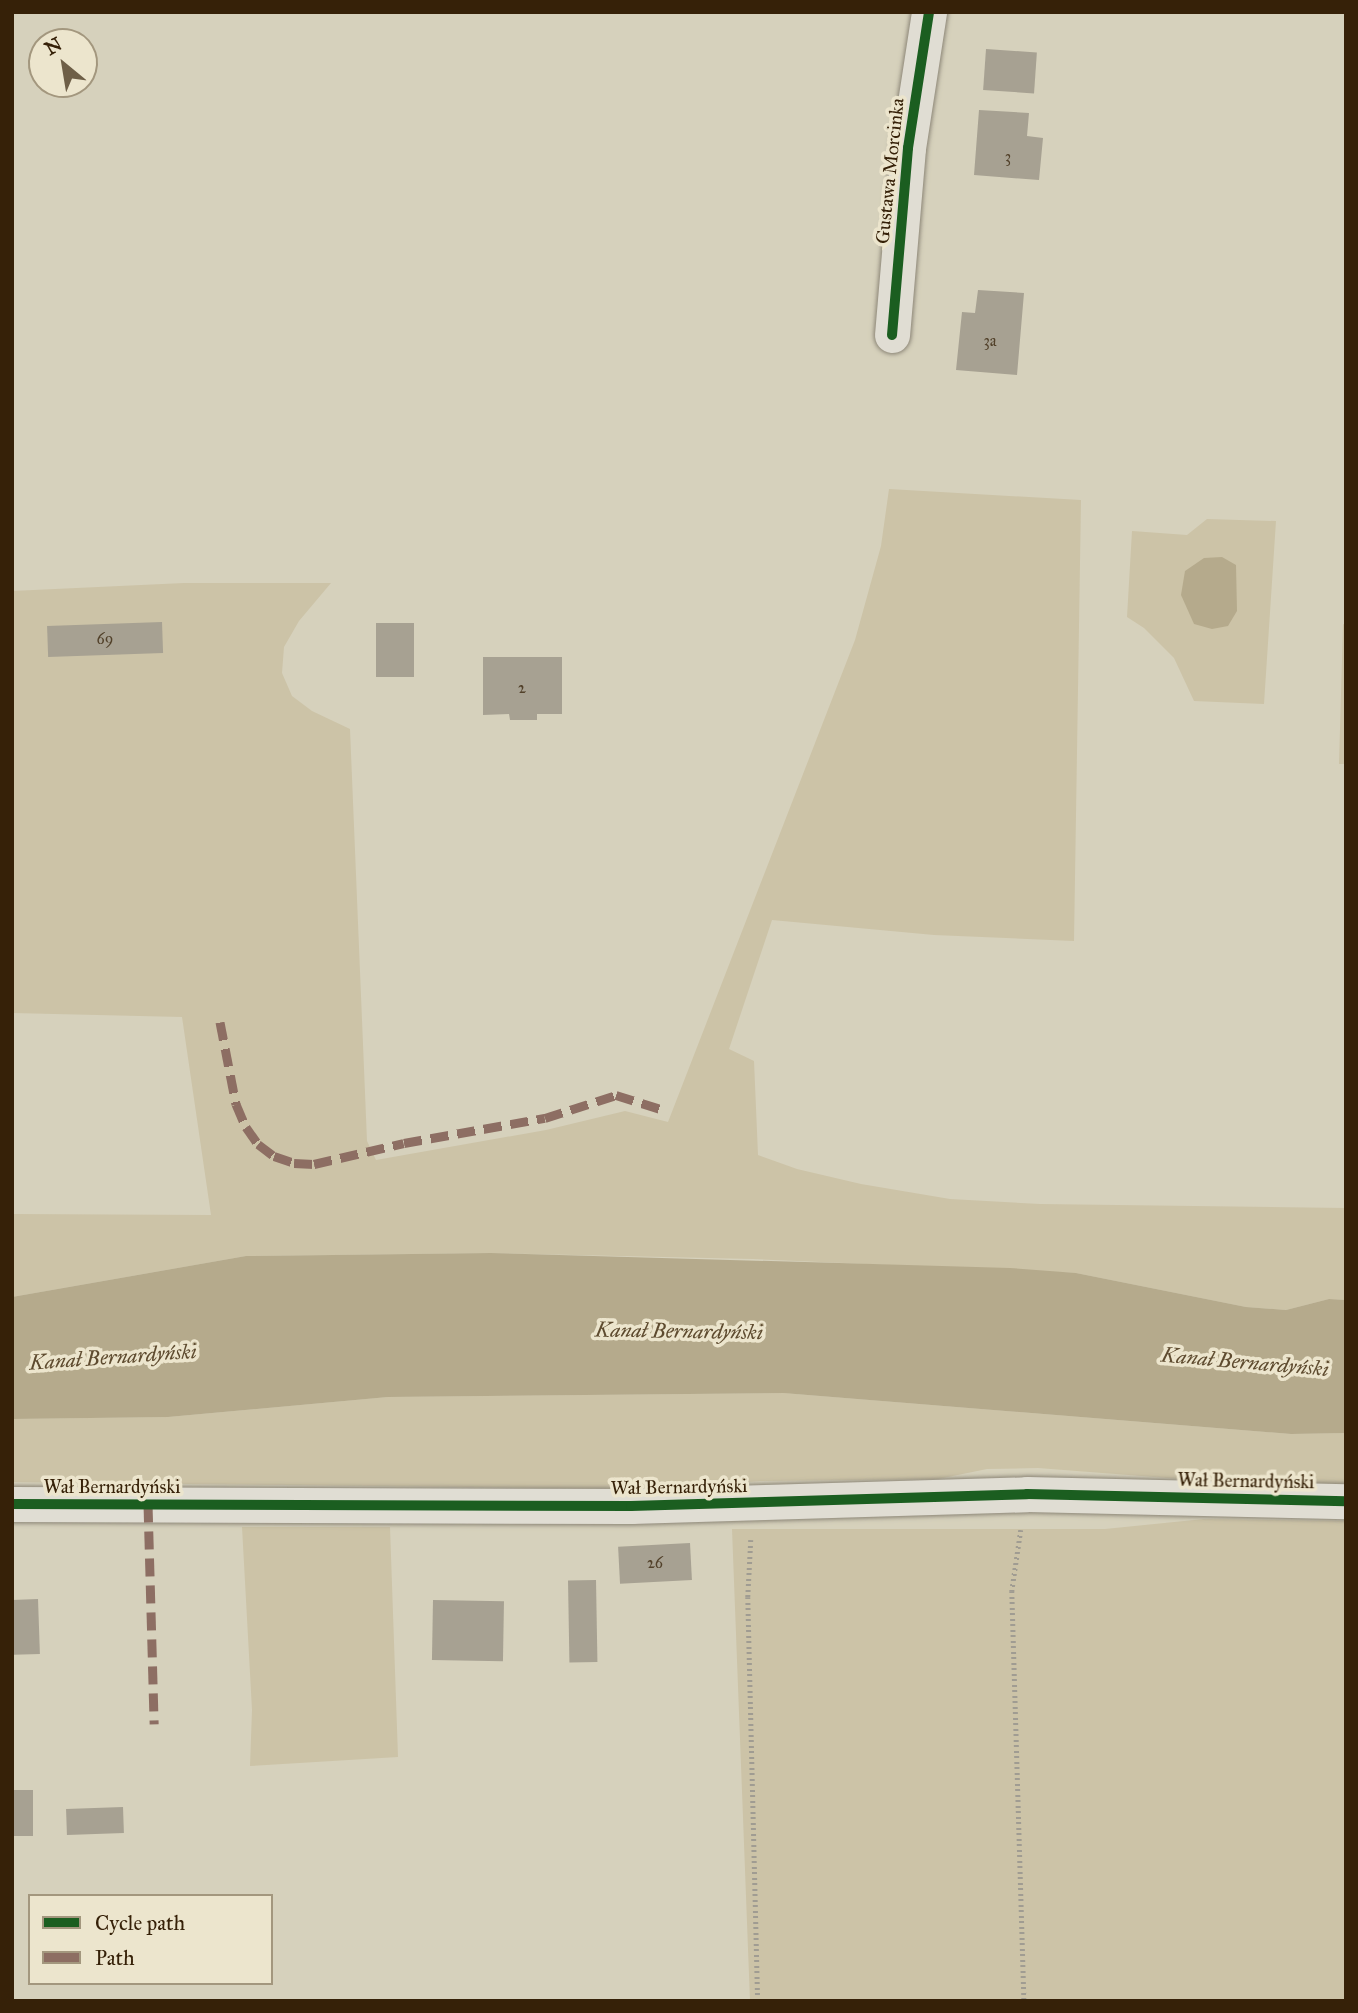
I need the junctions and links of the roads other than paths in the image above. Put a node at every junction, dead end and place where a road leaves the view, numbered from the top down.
1 (929, 12) edge
2 (892, 335) dead end
3 (1346, 1501) edge
4 (12, 1504) edge

1 - 2 street, Gustawa Morcinka
3 - 4 street, Wał Bernardyński

